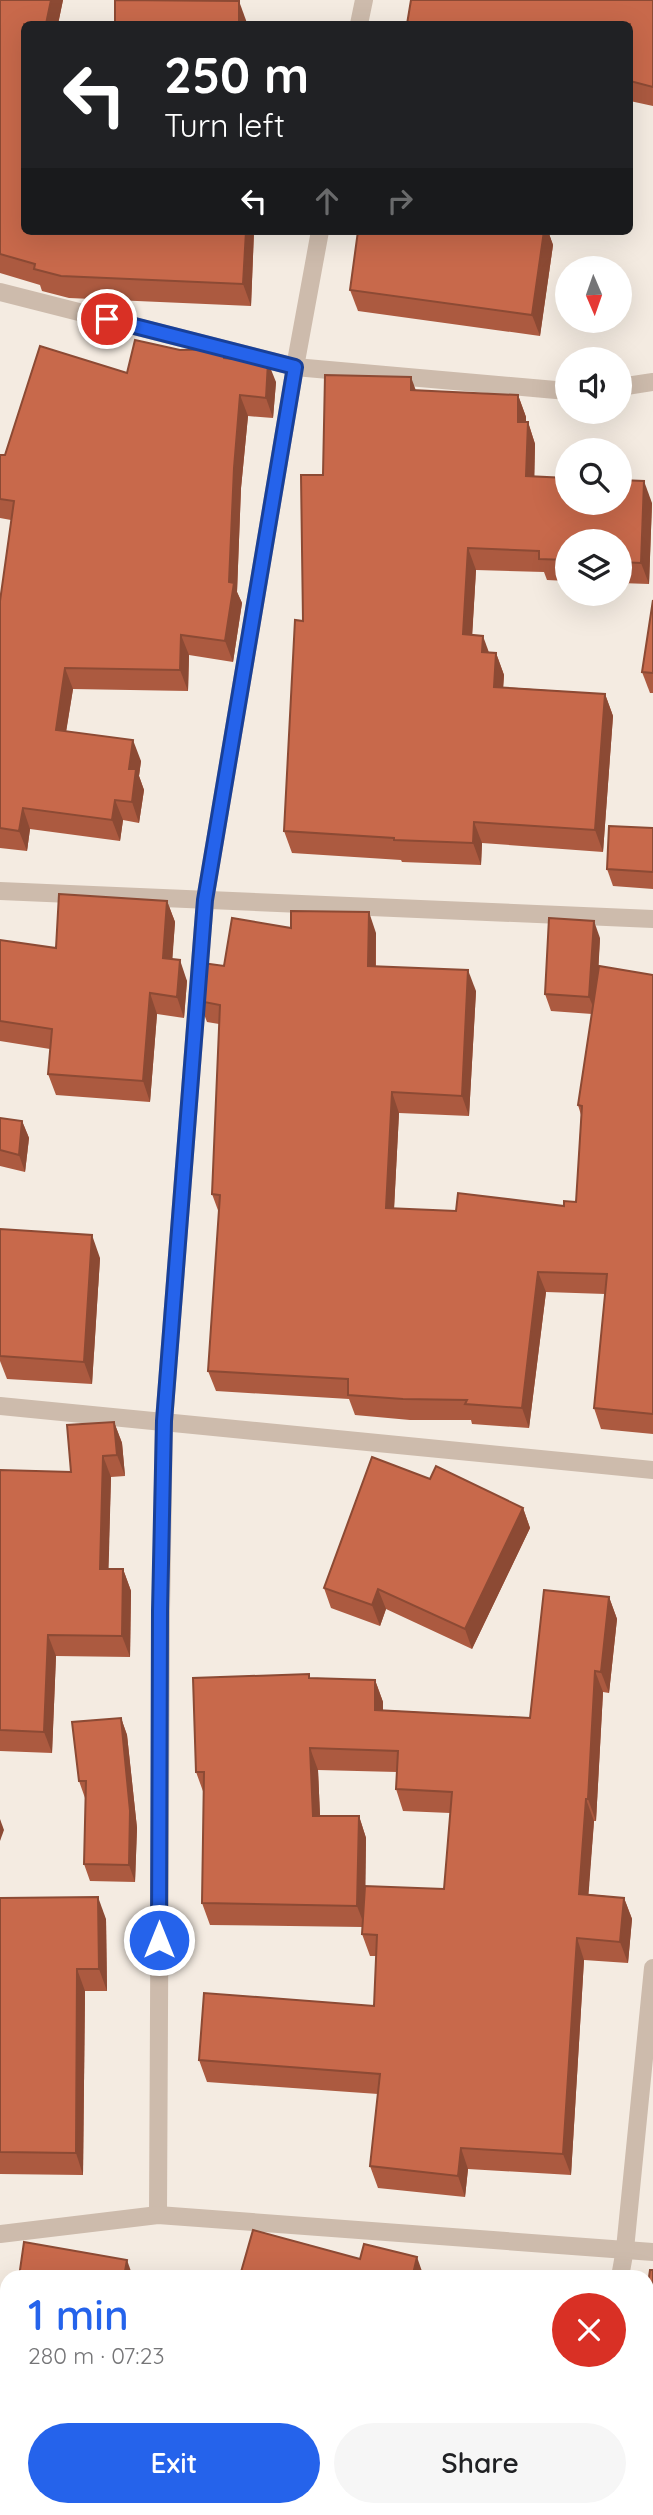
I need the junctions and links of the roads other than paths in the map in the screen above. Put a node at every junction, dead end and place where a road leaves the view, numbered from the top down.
1 (364, 0) edge
2 (360, 21) edge
3 (319, 235) edge
4 (0, 292) edge
5 (295, 367) junction
6 (653, 382) edge
7 (632, 385) edge
8 (555, 390) edge
9 (0, 891) edge
10 (205, 900) junction
11 (653, 919) edge
12 (0, 1406) edge
13 (164, 1421) junction
14 (653, 1470) edge
15 (653, 1968) edge
16 (158, 2215) junction
17 (0, 2234) edge
18 (625, 2249) junction
19 (653, 2252) edge
20 (621, 2270) edge

1 - 2 street
3 - 5 street
4 - 5 street
5 - 8 street
5 - 10 street
6 - 7 street
9 - 10 street
10 - 11 street
10 - 13 street
12 - 13 street
13 - 14 street
13 - 16 street
15 - 18 street
16 - 17 street
16 - 18 street
18 - 19 street
18 - 20 street

